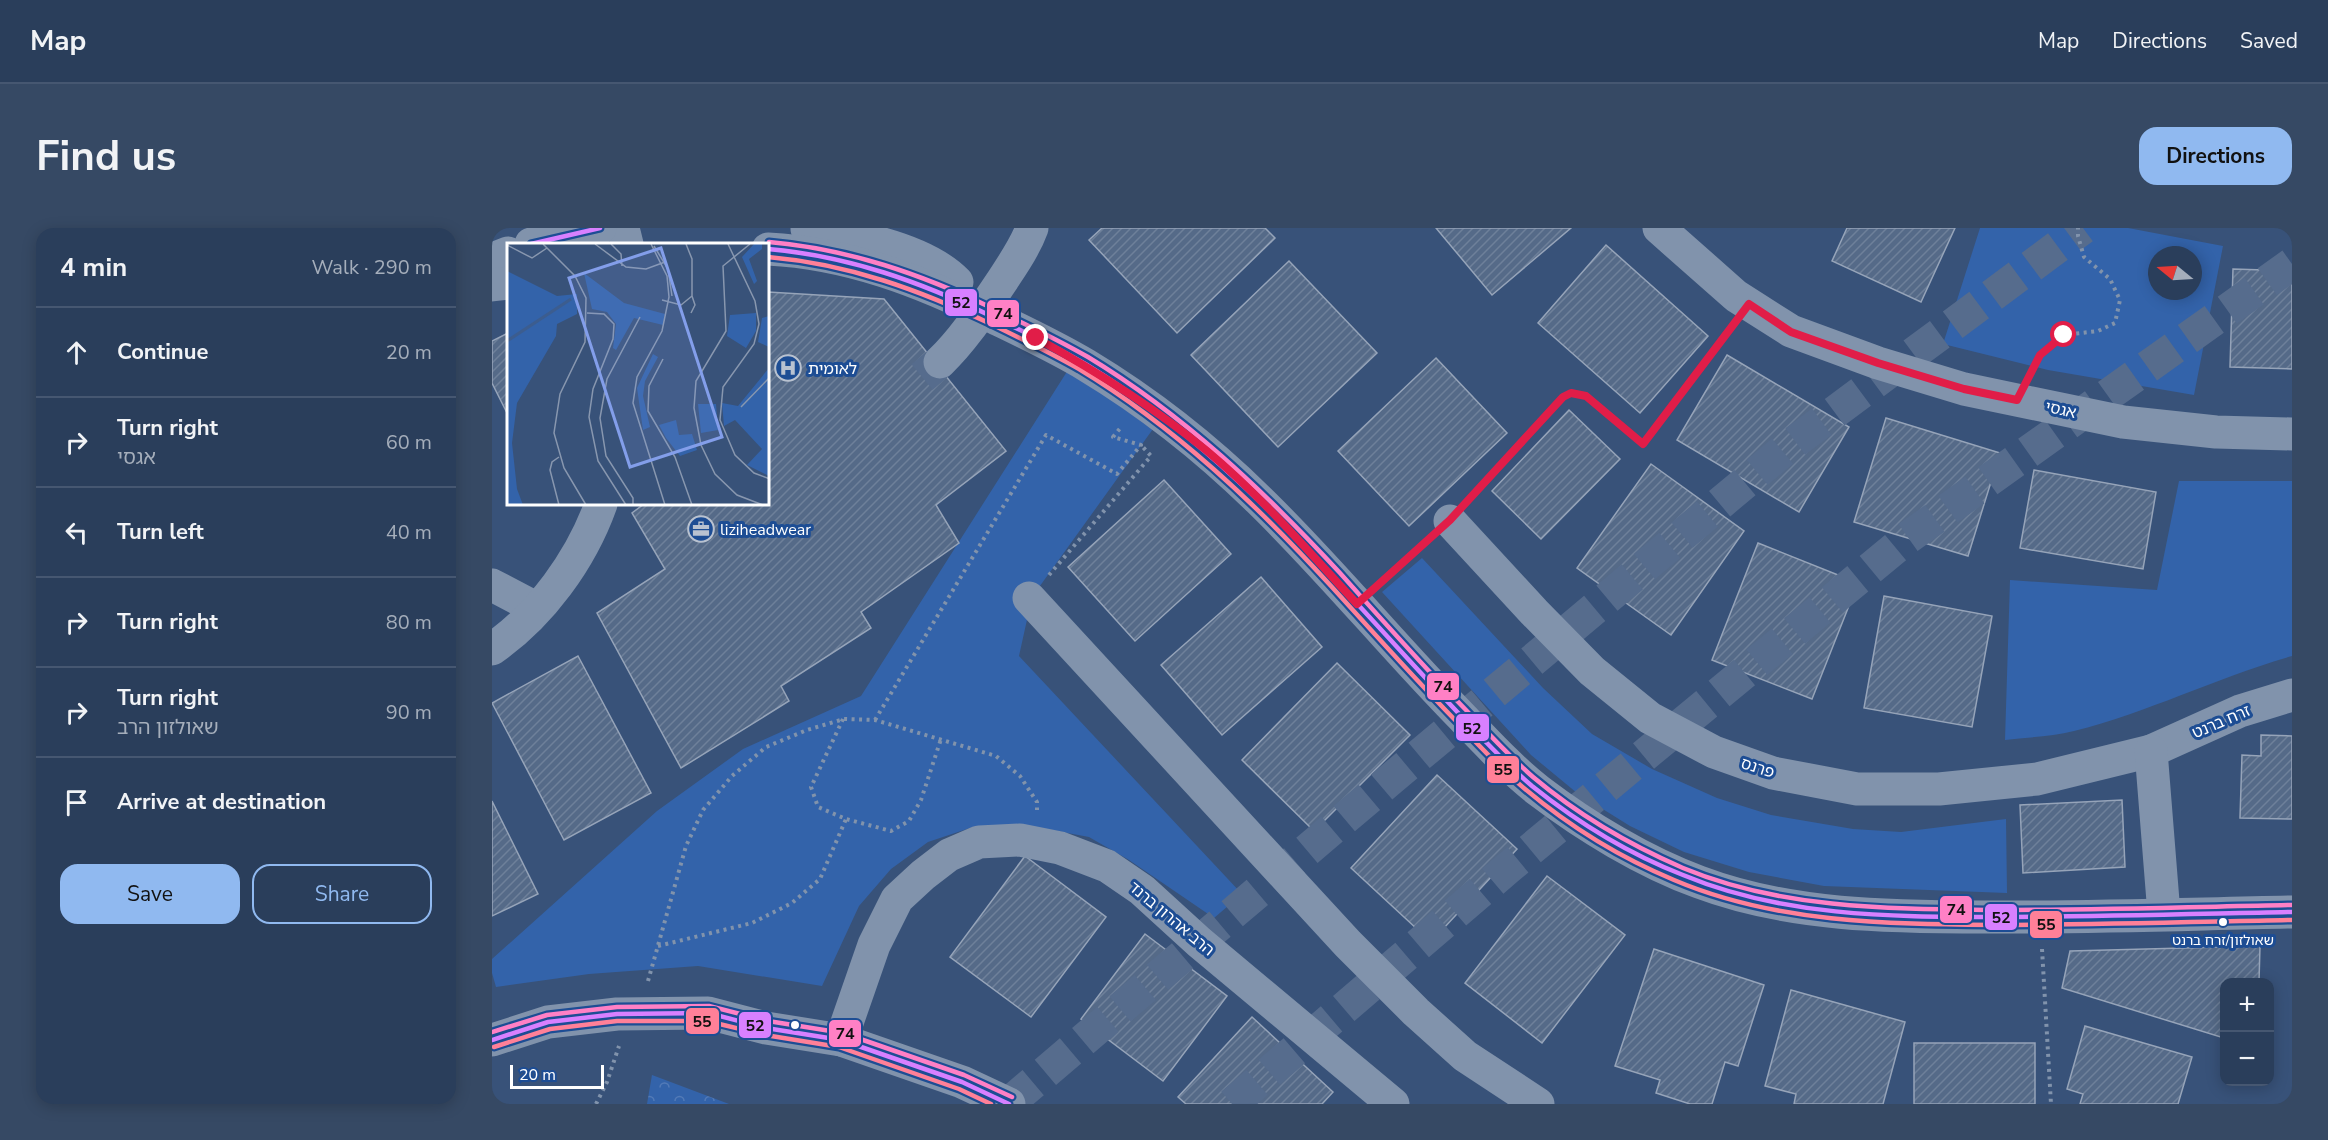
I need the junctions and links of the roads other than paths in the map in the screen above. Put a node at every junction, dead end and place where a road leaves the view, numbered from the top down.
1 (600, 228) edge
2 (623, 228) edge
3 (799, 228) edge
4 (1032, 228) edge
5 (1659, 228) edge
6 (535, 243) edge
7 (627, 243) edge
8 (770, 249) edge
9 (507, 252) edge
10 (492, 259) edge
11 (507, 283) edge
12 (492, 285) edge
13 (982, 311) junction
14 (940, 362) tunnel mouth
15 (2292, 435) edge
16 (601, 506) edge
17 (1450, 520) road end
18 (492, 585) edge
19 (1029, 598) road end
20 (536, 608) junction
21 (492, 649) edge
22 (2292, 695) edge
23 (2151, 751) junction
24 (2292, 912) edge
25 (2164, 914) junction
26 (492, 1040) edge
27 (841, 1040) junction
28 (1009, 1104) edge
29 (1393, 1104) edge
30 (1538, 1104) edge

1 - 6 street
2 - 7 street
3 - 13 street
4 - 13 street
5 - 15 street, אגסי
8 - 13 street
9 - 10 street
11 - 12 street
13 - 14 street
13 - 25 street
16 - 20 street
17 - 23 street, פרנס
18 - 20 street
19 - 30 street
20 - 21 street
22 - 23 street, זרח ברנט
23 - 25 street
24 - 25 street
26 - 27 street
27 - 28 street
27 - 29 street, הרב אהרון ברנד

